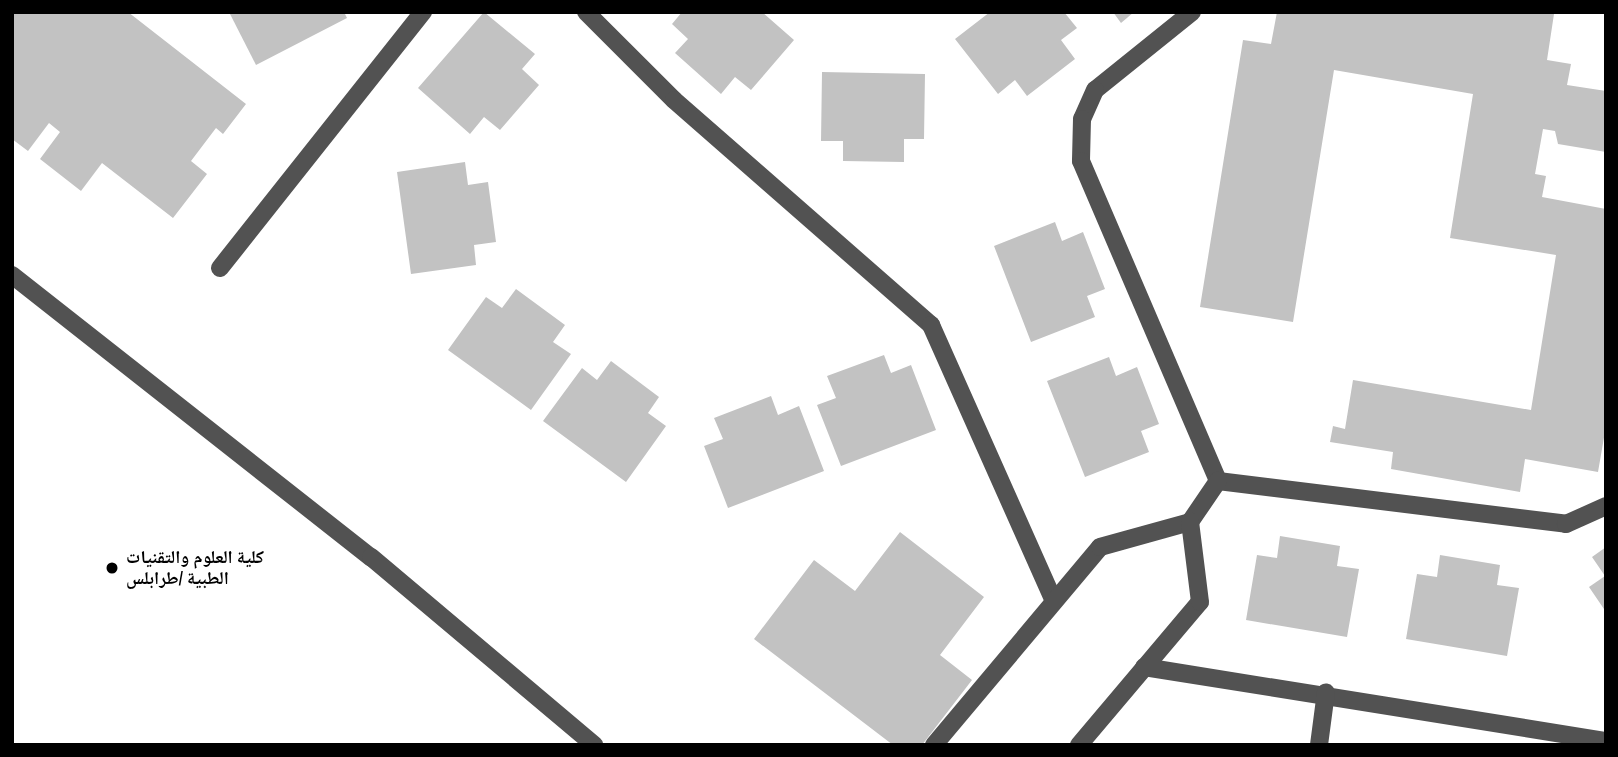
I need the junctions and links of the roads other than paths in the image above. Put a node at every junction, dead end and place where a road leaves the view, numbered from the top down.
1 (423, 12) edge
2 (586, 12) edge
3 (1192, 12) edge
4 (220, 268) dead end
5 (12, 275) edge
6 (1218, 481) junction
7 (1606, 506) edge
8 (1190, 522) junction
9 (1053, 599) junction
10 (1144, 667) junction
11 (1326, 692) junction
12 (1606, 741) edge
13 (594, 745) edge
14 (934, 745) edge
15 (1079, 745) edge
16 (1319, 745) edge

1 - 4 street
2 - 9 street
3 - 6 street
5 - 13 street
6 - 7 street
6 - 8 street
8 - 9 street
8 - 10 street
9 - 14 street
10 - 11 street
10 - 15 street
11 - 12 street
11 - 16 street

